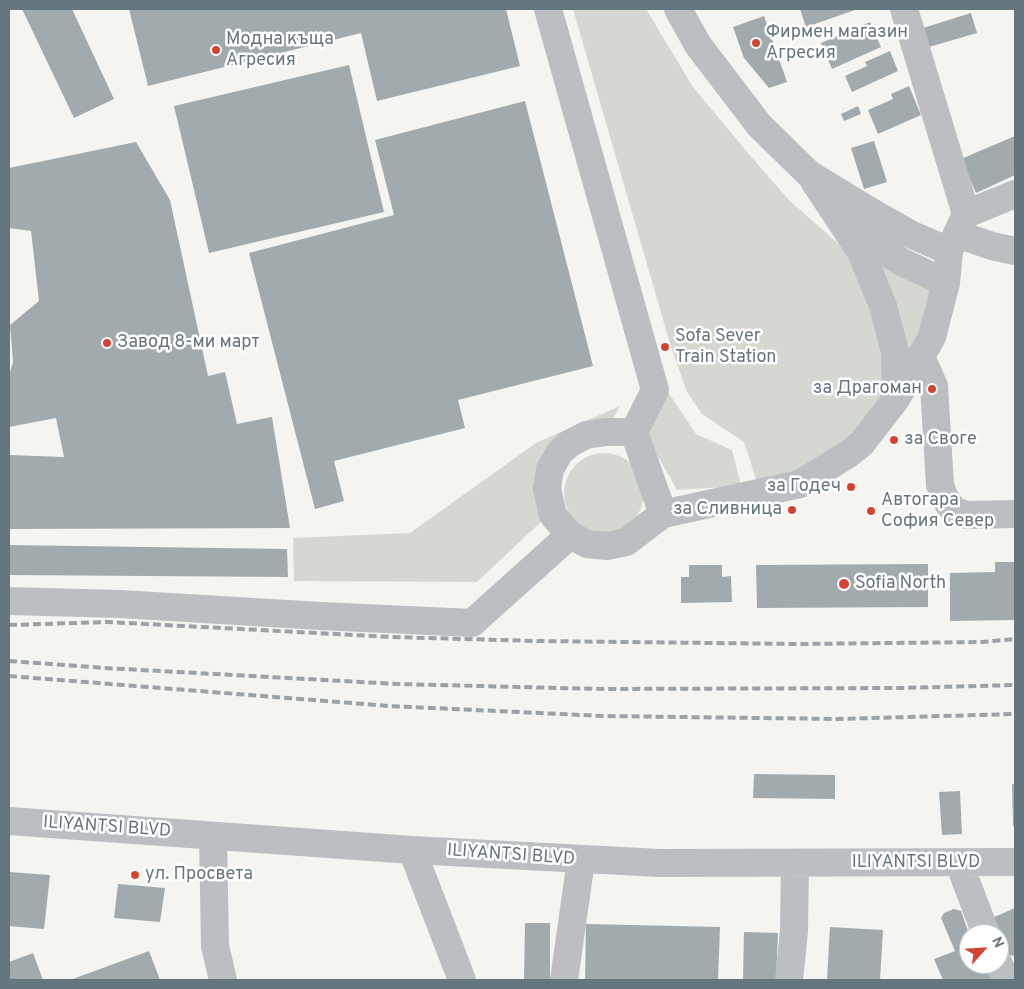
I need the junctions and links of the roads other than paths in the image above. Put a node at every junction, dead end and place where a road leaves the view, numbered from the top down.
1 (548, 9) edge
2 (678, 9) edge
3 (904, 9) edge
4 (809, 174) junction
5 (1015, 194) edge
6 (834, 213) junction
7 (957, 233) junction
8 (1015, 251) edge
9 (946, 284) junction
10 (921, 357) junction
11 (896, 399) junction
12 (634, 432) junction
13 (663, 514) junction
14 (1015, 514) edge
15 (570, 534) junction
16 (9, 601) edge
17 (9, 821) edge
18 (213, 836) junction
19 (412, 850) junction
20 (581, 860) junction
21 (1015, 862) edge
22 (795, 863) junction
23 (959, 863) junction
24 (982, 924) edge
25 (223, 980) edge
26 (462, 980) edge
27 (564, 980) edge
28 (789, 980) edge

1 - 12 street
2 - 4 street
3 - 7 street
4 - 6 street
4 - 7 street
5 - 7 street
6 - 9 street
6 - 11 street
7 - 8 street
7 - 9 street
9 - 10 street
10 - 11 street
10 - 14 street
11 - 13 street
12 - 13 street
12 - 15 street
13 - 15 street
15 - 16 street
17 - 18 street, ILIYANTSI BLVD
18 - 19 street, ILIYANTSI BLVD
18 - 25 street
19 - 20 street, ILIYANTSI BLVD
19 - 26 street
20 - 22 street, ILIYANTSI BLVD
20 - 27 street
21 - 23 street, ILIYANTSI BLVD
22 - 23 street, ILIYANTSI BLVD
22 - 28 street
23 - 24 street

